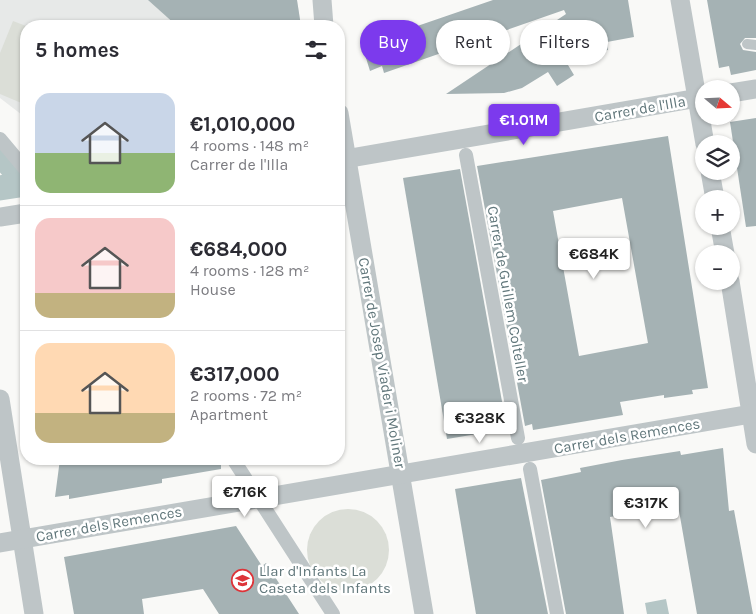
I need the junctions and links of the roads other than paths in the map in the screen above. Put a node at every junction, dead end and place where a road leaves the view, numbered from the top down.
1 (322, 0) edge
2 (680, 0) edge
3 (324, 20) edge
4 (697, 80) edge
5 (756, 89) edge
6 (740, 92) edge
7 (695, 99) edge
8 (0, 139) edge
9 (466, 155) dead end
10 (345, 159) edge
11 (20, 163) edge
12 (345, 170) edge
13 (20, 214) edge
14 (0, 217) edge
15 (731, 290) edge
16 (0, 399) edge
17 (751, 414) junction
18 (518, 438) dead end
19 (756, 444) edge
20 (237, 465) edge
21 (530, 469) dead end
22 (400, 475) junction
23 (259, 498) junction
24 (22, 539) junction
25 (0, 543) edge
26 (34, 614) edge
27 (334, 614) edge
28 (424, 614) edge
29 (557, 614) edge

1 - 3 street
2 - 4 street
5 - 6 street
7 - 10 street, Carrer de l'Illa
8 - 11 street
9 - 18 street, Carrer de Guillem Colteller
12 - 22 street, Carrer de Josep Viader i Moliner
13 - 14 street
15 - 17 street
16 - 24 street
17 - 19 street
17 - 22 street, Carrer dels Remences
20 - 23 street
21 - 29 street
22 - 23 street, Carrer dels Remences
22 - 28 street, Carrer de Josep Viader i Moliner
23 - 24 street, Carrer dels Remences
23 - 27 street
24 - 25 street, Carrer dels Remences
24 - 26 street

